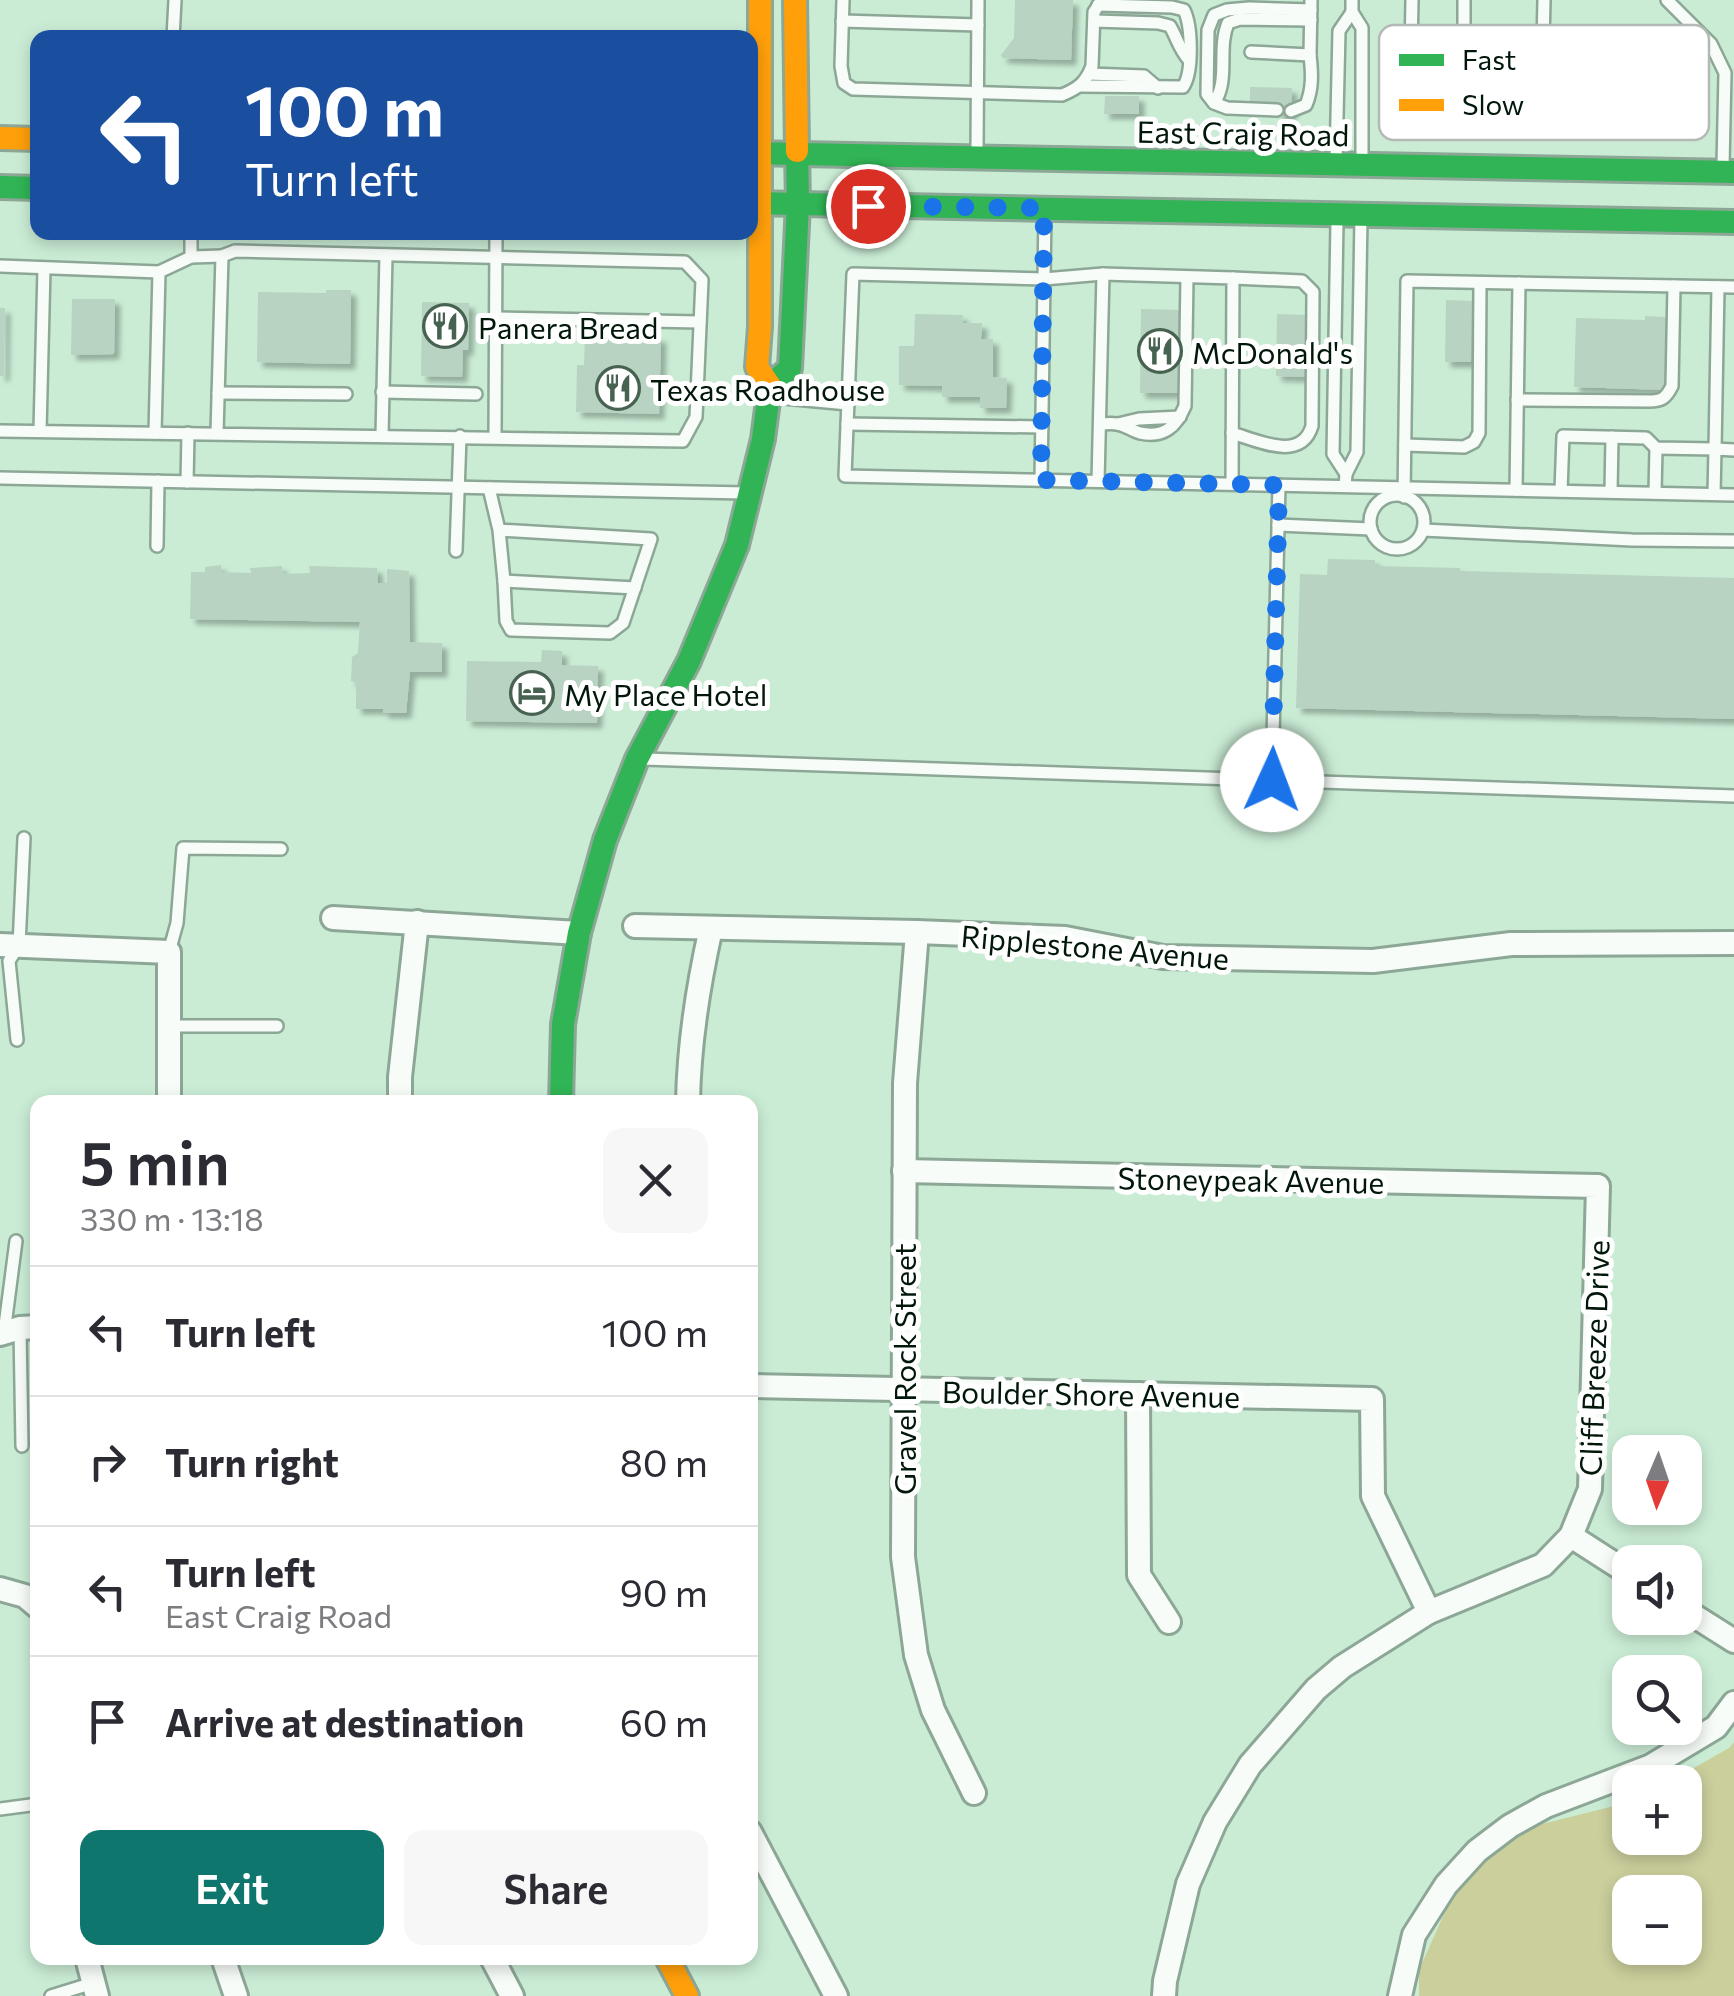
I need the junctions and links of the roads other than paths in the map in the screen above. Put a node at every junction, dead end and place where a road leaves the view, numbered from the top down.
1 (175, 0) edge
2 (760, 0) edge
3 (795, 0) edge
4 (842, 0) edge
5 (978, 0) edge
6 (1412, 0) edge
7 (1544, 0) edge
8 (1667, 0) edge
9 (1100, 3) edge
10 (1352, 6) edge
11 (1311, 10) edge
12 (842, 21) junction
13 (1094, 21) junction
14 (1412, 25) edge
15 (1543, 25) edge
16 (1692, 25) edge
17 (978, 26) junction
18 (174, 30) edge
19 (757, 30) edge
20 (1709, 42) edge
21 (1251, 52) dead end
22 (1310, 55) junction
23 (1189, 60) junction
24 (1089, 74) junction
25 (1729, 77) edge
26 (1080, 86) junction
27 (1158, 88) junction
28 (977, 92) junction
29 (1277, 110) dead end
30 (1291, 111) dead end
31 (0, 138) edge
32 (30, 139) edge
33 (758, 153) edge
34 (797, 154) junction
35 (977, 158) junction
36 (1728, 172) edge
37 (0, 187) edge
38 (30, 188) edge
39 (1349, 189) junction
40 (758, 203) edge
41 (798, 204) junction
42 (1044, 208) junction
43 (1734, 222) edge
44 (191, 240) edge
45 (496, 240) edge
46 (756, 240) edge
47 (386, 255) junction
48 (222, 256) junction
49 (191, 257) junction
50 (496, 258) junction
51 (0, 266) edge
52 (44, 268) junction
53 (159, 272) junction
54 (1103, 274) junction
55 (1187, 277) junction
56 (1233, 278) junction
57 (1044, 279) junction
58 (1480, 283) junction
59 (1519, 284) junction
60 (1674, 286) junction
61 (1718, 287) junction
62 (1734, 287) edge
63 (496, 318) junction
64 (700, 322) junction
65 (382, 392) junction
66 (769, 392) junction
67 (218, 393) junction
68 (346, 394) dead end
69 (476, 394) dead end
70 (1517, 400) junction
71 (848, 404) junction
72 (847, 424) junction
73 (1100, 424) junction
74 (1042, 427) junction
75 (0, 431) edge
76 (40, 431) junction
77 (154, 433) junction
78 (188, 433) junction
79 (217, 433) junction
80 (1232, 433) junction
81 (382, 436) junction
82 (460, 436) junction
83 (495, 437) junction
84 (1612, 437) junction
85 (1404, 445) junction
86 (1656, 448) junction
87 (1716, 450) junction
88 (1734, 450) edge
89 (0, 478) edge
90 (1041, 480) junction
91 (1346, 480) junction
92 (158, 481) junction
93 (1098, 481) junction
94 (187, 482) junction
95 (1232, 484) junction
96 (1279, 485) junction
97 (458, 488) junction
98 (489, 488) junction
99 (1516, 490) junction
100 (1561, 491) junction
101 (1404, 492) junction
102 (1611, 492) junction
103 (1655, 493) junction
104 (750, 494) junction
105 (1714, 494) junction
106 (1734, 495) edge
107 (1278, 525) junction
108 (1371, 529) junction
109 (499, 530) junction
110 (1423, 530) junction
111 (1734, 542) edge
112 (157, 546) dead end
113 (456, 551) dead end
114 (504, 581) junction
115 (634, 588) junction
116 (637, 759) junction
117 (1272, 780) junction
118 (1734, 796) edge
119 (24, 838) dead end
120 (281, 848) dead end
121 (332, 918) dead end
122 (417, 922) junction
123 (635, 926) dead end
124 (711, 928) junction
125 (918, 932) junction
126 (579, 933) junction
127 (1734, 943) edge
128 (10, 945) edge
129 (168, 952) junction
130 (169, 1026) junction
131 (277, 1026) dead end
132 (17, 1040) dead end
133 (169, 1095) edge
134 (400, 1095) edge
135 (560, 1095) edge
136 (688, 1095) edge
137 (904, 1171) junction
138 (1598, 1186) joint
139 (16, 1242) dead end
140 (15, 1330) edge
141 (758, 1386) edge
142 (903, 1389) junction
143 (1138, 1394) junction
144 (22, 1446) dead end
145 (1571, 1536) junction
146 (1612, 1562) edge
147 (0, 1589) edge
148 (30, 1600) edge
149 (1429, 1612) junction
150 (1702, 1621) edge
151 (1169, 1622) dead end
152 (1734, 1641) edge
153 (1734, 1702) edge
154 (974, 1794) dead end
155 (30, 1805) edge
156 (0, 1810) edge
157 (758, 1847) edge
158 (89, 1965) edge
159 (225, 1965) edge
160 (496, 1965) edge
161 (671, 1965) edge
162 (95, 1990) edge
163 (51, 1996) edge
164 (236, 1996) edge
165 (512, 1996) edge
166 (687, 1996) edge
167 (836, 1996) edge
168 (1164, 1996) edge
169 (1400, 1996) edge

1 - 18 lane
2 - 19 main road
3 - 34 main road
4 - 12 lane
5 - 17 lane
6 - 14 lane
7 - 15 lane
8 - 16 lane
9 - 13 lane
9 - 23 lane
10 - 39 lane
10 - 39 lane
11 - 22 lane
11 - 29 lane
12 - 17 lane
12 - 28 lane
13 - 23 lane
13 - 24 lane
17 - 28 lane
20 - 25 lane
21 - 22 lane
22 - 30 lane
23 - 27 lane
24 - 26 lane
24 - 27 lane
25 - 36 lane
26 - 27 lane
26 - 28 lane
28 - 35 lane
31 - 32 main road
33 - 34 main road, East Craig Road
34 - 35 main road, East Craig Road
34 - 41 main road
35 - 39 main road, East Craig Road
36 - 39 main road, East Craig Road
37 - 38 main road
39 - 42 main road, East Craig Road
39 - 43 main road, East Craig Road
39 - 91 lane
39 - 91 lane
40 - 41 main road, East Craig Road
41 - 42 main road, East Craig Road
41 - 66 main road
42 - 57 lane
44 - 49 lane
45 - 50 lane
46 - 66 main road
47 - 48 lane
47 - 50 lane
47 - 65 lane
48 - 49 lane
48 - 67 lane
49 - 53 lane
50 - 63 lane
50 - 64 lane
51 - 52 lane
52 - 53 lane
52 - 76 lane
53 - 77 lane
54 - 55 lane
54 - 57 lane
54 - 73 lane
55 - 56 lane
55 - 73 lane
56 - 80 lane
56 - 80 lane
57 - 71 lane
57 - 74 lane
58 - 59 lane
58 - 85 lane
58 - 85 lane
59 - 60 lane
59 - 70 lane
60 - 61 lane
60 - 70 lane
61 - 62 lane
61 - 87 lane
63 - 64 lane
63 - 83 lane
64 - 83 lane
65 - 69 lane
65 - 81 lane
66 - 71 lane
66 - 104 main road
67 - 68 lane
67 - 79 lane
70 - 99 lane
71 - 72 lane
72 - 74 lane
72 - 90 lane
73 - 93 lane
74 - 90 lane
75 - 76 lane
76 - 77 lane
77 - 78 lane
78 - 79 lane
78 - 94 lane
79 - 81 lane
80 - 95 lane
81 - 82 lane
82 - 83 lane
82 - 97 lane
84 - 86 lane
84 - 100 lane
84 - 102 lane
85 - 101 lane
86 - 87 lane
86 - 103 lane
87 - 88 lane
87 - 105 lane
89 - 92 lane
90 - 93 lane
91 - 96 lane
91 - 101 lane
92 - 94 lane
92 - 112 lane
93 - 95 lane
94 - 97 lane
95 - 96 lane
96 - 107 lane
97 - 98 lane
97 - 113 lane
98 - 104 lane
98 - 109 lane
99 - 100 lane
99 - 101 lane
100 - 102 lane
101 - 108 lane
101 - 110 lane
102 - 103 lane
103 - 105 lane
104 - 116 main road
105 - 106 lane
107 - 108 lane
107 - 117 lane
108 - 110 lane
109 - 114 lane
109 - 115 lane
110 - 111 lane
114 - 115 lane
114 - 115 lane
116 - 117 lane
116 - 126 main road
117 - 118 lane
119 - 128 lane
120 - 129 lane
121 - 122 street
122 - 126 street
122 - 134 street
123 - 124 street, Ripplestone Avenue
124 - 125 street, Ripplestone Avenue
124 - 136 street
125 - 127 street, Ripplestone Avenue
125 - 137 street, Gravel Rock Street
126 - 135 main road
128 - 129 street
128 - 132 lane
129 - 130 street
130 - 131 lane
130 - 133 street
137 - 138 street, Stoneypeak Avenue
137 - 142 street, Gravel Rock Street
138 - 145 street, Cliff Breeze Drive
139 - 140 lane
140 - 144 lane
141 - 142 street, Boulder Shore Avenue
142 - 143 street, Boulder Shore Avenue
142 - 154 street, Gravel Rock Street
143 - 149 street, Boulder Shore Avenue
143 - 151 street
145 - 146 street
145 - 149 street, Cliff Breeze Drive
147 - 148 street
149 - 168 street, Cliff Breeze Drive
150 - 152 street
153 - 169 street
155 - 156 lane
157 - 167 street
158 - 162 street
159 - 164 street
160 - 165 street
161 - 166 main road
162 - 163 lane

